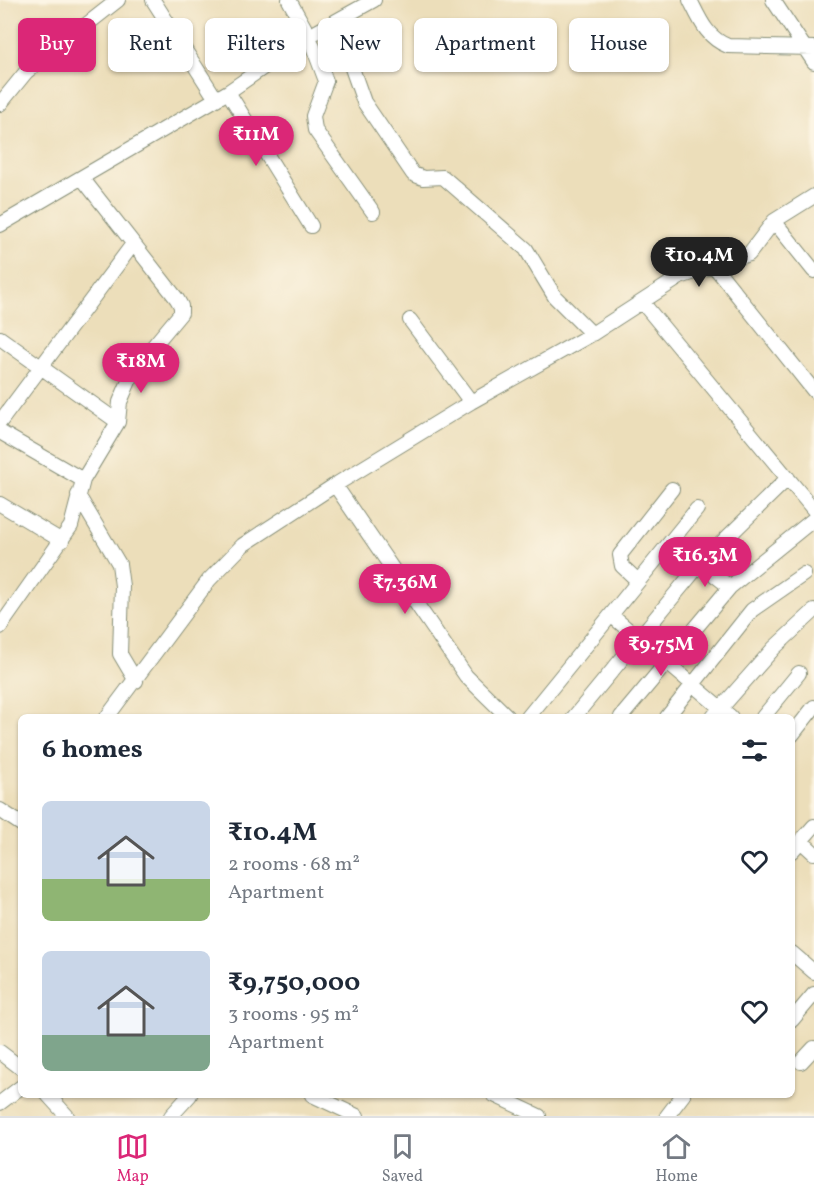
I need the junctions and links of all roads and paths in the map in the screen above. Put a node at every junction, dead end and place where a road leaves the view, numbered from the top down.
1 (118, 0) edge
2 (153, 0) edge
3 (289, 0) edge
4 (374, 0) edge
5 (690, 0) edge
6 (773, 0) edge
7 (344, 18) edge
8 (318, 32) edge
9 (309, 36) junction
10 (809, 48) edge
11 (814, 62) edge
12 (353, 72) edge
13 (222, 96) junction
14 (0, 104) edge
15 (82, 178) junction
16 (814, 196) edge
17 (373, 212) dead end
18 (774, 221) junction
19 (0, 225) edge
20 (311, 226) dead end
21 (133, 244) junction
22 (714, 266) junction
23 (814, 271) edge
24 (642, 302) junction
25 (410, 320) dead end
26 (592, 334) junction
27 (0, 338) edge
28 (39, 366) junction
29 (814, 391) edge
30 (471, 402) junction
31 (0, 422) edge
32 (118, 422) junction
33 (0, 432) edge
34 (788, 478) junction
35 (83, 480) junction
36 (335, 485) junction
37 (672, 489) dead end
38 (78, 495) junction
39 (0, 504) edge
40 (697, 509) dead end
41 (814, 510) edge
42 (814, 519) edge
43 (62, 541) junction
44 (700, 564) junction
45 (804, 574) dead end
46 (638, 581) junction
47 (730, 587) junction
48 (814, 611) edge
49 (612, 616) junction
50 (0, 627) edge
51 (639, 638) junction
52 (667, 662) junction
53 (800, 674) dead end
54 (136, 681) junction
55 (694, 684) junction
56 (814, 708) edge
57 (109, 714) edge
58 (505, 714) edge
59 (530, 714) edge
60 (576, 714) edge
61 (624, 714) edge
62 (669, 714) edge
63 (721, 714) edge
64 (766, 714) edge
65 (795, 731) edge
66 (0, 810) edge
67 (18, 821) edge
68 (814, 826) edge
69 (796, 846) edge
70 (814, 853) edge
71 (795, 961) edge
72 (814, 972) edge
73 (814, 994) edge
74 (795, 1016) edge
75 (814, 1048) edge
76 (0, 1052) edge
77 (801, 1062) dead end
78 (18, 1066) edge
79 (18, 1089) edge
80 (50, 1098) edge
81 (187, 1098) edge
82 (318, 1098) edge
83 (500, 1098) edge
84 (681, 1098) edge
85 (0, 1103) edge
86 (59, 1114) edge
87 (171, 1116) edge
88 (357, 1116) edge
89 (539, 1116) edge
90 (667, 1116) edge

1 - 14 street
2 - 13 street
3 - 9 street
4 - 7 street
5 - 10 street
6 - 10 street
8 - 9 street
9 - 13 street
9 - 17 street
10 - 11 street
12 - 26 street
13 - 15 street
13 - 20 street
15 - 19 street
15 - 21 street
16 - 18 street
18 - 22 street
18 - 23 street
21 - 28 street
21 - 32 street
22 - 24 street
22 - 29 street
24 - 26 street
24 - 34 street
25 - 30 street
26 - 30 street
27 - 28 street
28 - 31 street
28 - 32 street
30 - 36 street
32 - 35 street
33 - 35 street
34 - 41 street
34 - 44 street
35 - 38 street
36 - 54 street
36 - 58 street
37 - 46 street
38 - 43 street
38 - 54 street
39 - 43 street
40 - 46 street
42 - 47 street
43 - 50 street
44 - 47 street
44 - 51 street
45 - 55 street
46 - 49 street
47 - 52 street
48 - 63 street
49 - 51 street
49 - 59 street
51 - 52 street
51 - 60 street
52 - 55 street
52 - 61 street
53 - 64 street
54 - 57 street
55 - 62 street
55 - 63 street
56 - 65 street
66 - 67 street
68 - 69 street
69 - 70 street
71 - 72 street
73 - 74 street
75 - 77 street
76 - 78 street
79 - 85 street
80 - 86 street
81 - 87 street
82 - 88 street
83 - 89 street
84 - 90 street

